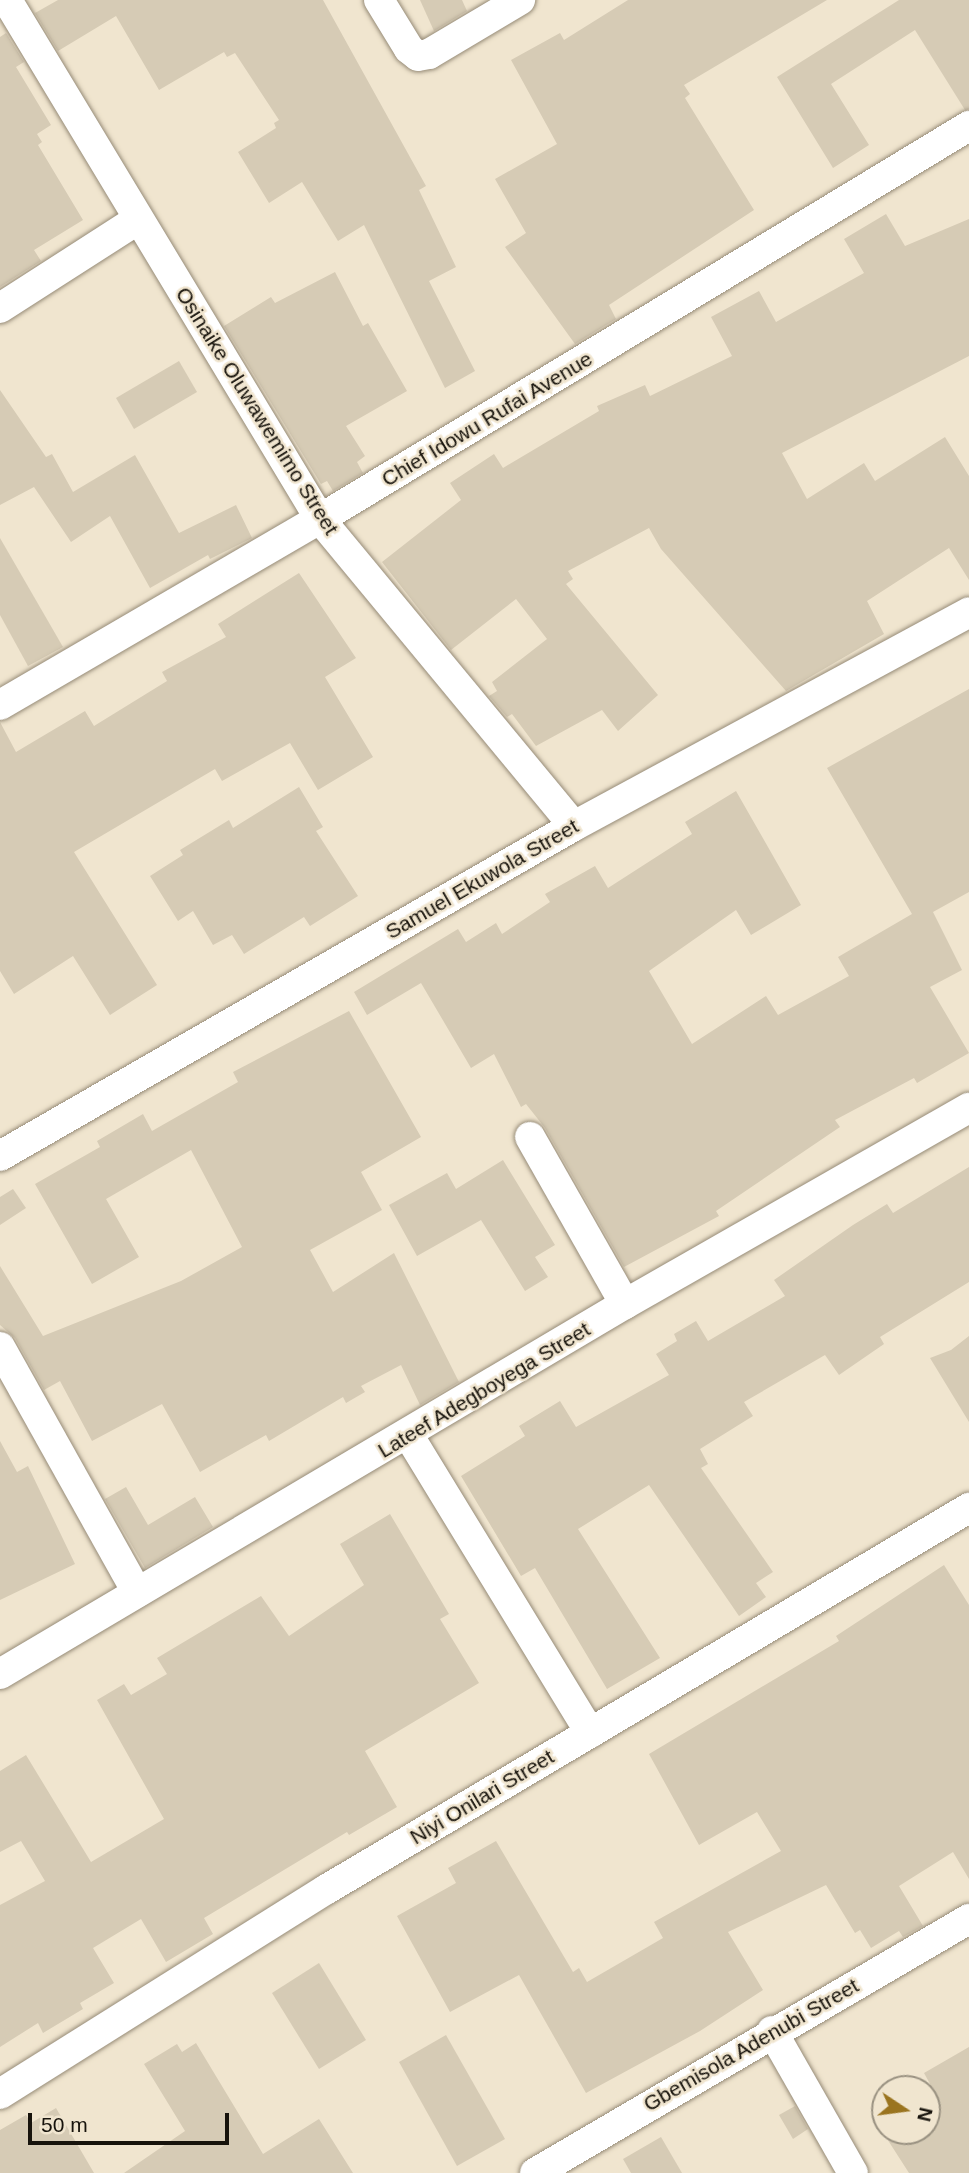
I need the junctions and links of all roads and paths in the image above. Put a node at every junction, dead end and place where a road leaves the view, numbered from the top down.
1 (7, 0) edge
2 (379, 0) edge
3 (520, 0) edge
4 (969, 126) edge
5 (137, 220) junction
6 (0, 308) edge
7 (320, 519) junction
8 (969, 612) edge
9 (0, 705) edge
10 (574, 826) junction
11 (969, 1108) edge
12 (530, 1138) dead end
13 (0, 1156) edge
14 (625, 1304) junction
15 (0, 1347) edge
16 (409, 1436) junction
17 (969, 1508) edge
18 (136, 1592) junction
19 (0, 1674) edge
20 (590, 1733) junction
21 (969, 1919) edge
22 (772, 2031) junction
23 (0, 2094) edge
24 (535, 2173) edge
25 (853, 2173) edge

1 - 5 street, Osinaike Oluwawemimo Street
2 - 3 street
4 - 7 street, Chief Idowu Rufai Avenue
5 - 6 street
5 - 7 street, Osinaike Oluwawemimo Street
7 - 9 street, Chief Idowu Rufai Avenue
7 - 10 street, Osinaike Oluwawemimo Street
8 - 10 street, Samuel Ekuwola Street
10 - 13 street, Samuel Ekuwola Street
11 - 14 street, Lateef Adegboyega Street
12 - 14 street
14 - 16 street, Lateef Adegboyega Street
15 - 18 street
16 - 18 street, Lateef Adegboyega Street
16 - 20 street
17 - 20 street, Niyi Onilari Street
18 - 19 street, Lateef Adegboyega Street
20 - 23 street, Niyi Onilari Street
21 - 22 street, Gbemisola Adenubi Street
22 - 24 street, Gbemisola Adenubi Street
22 - 25 street

